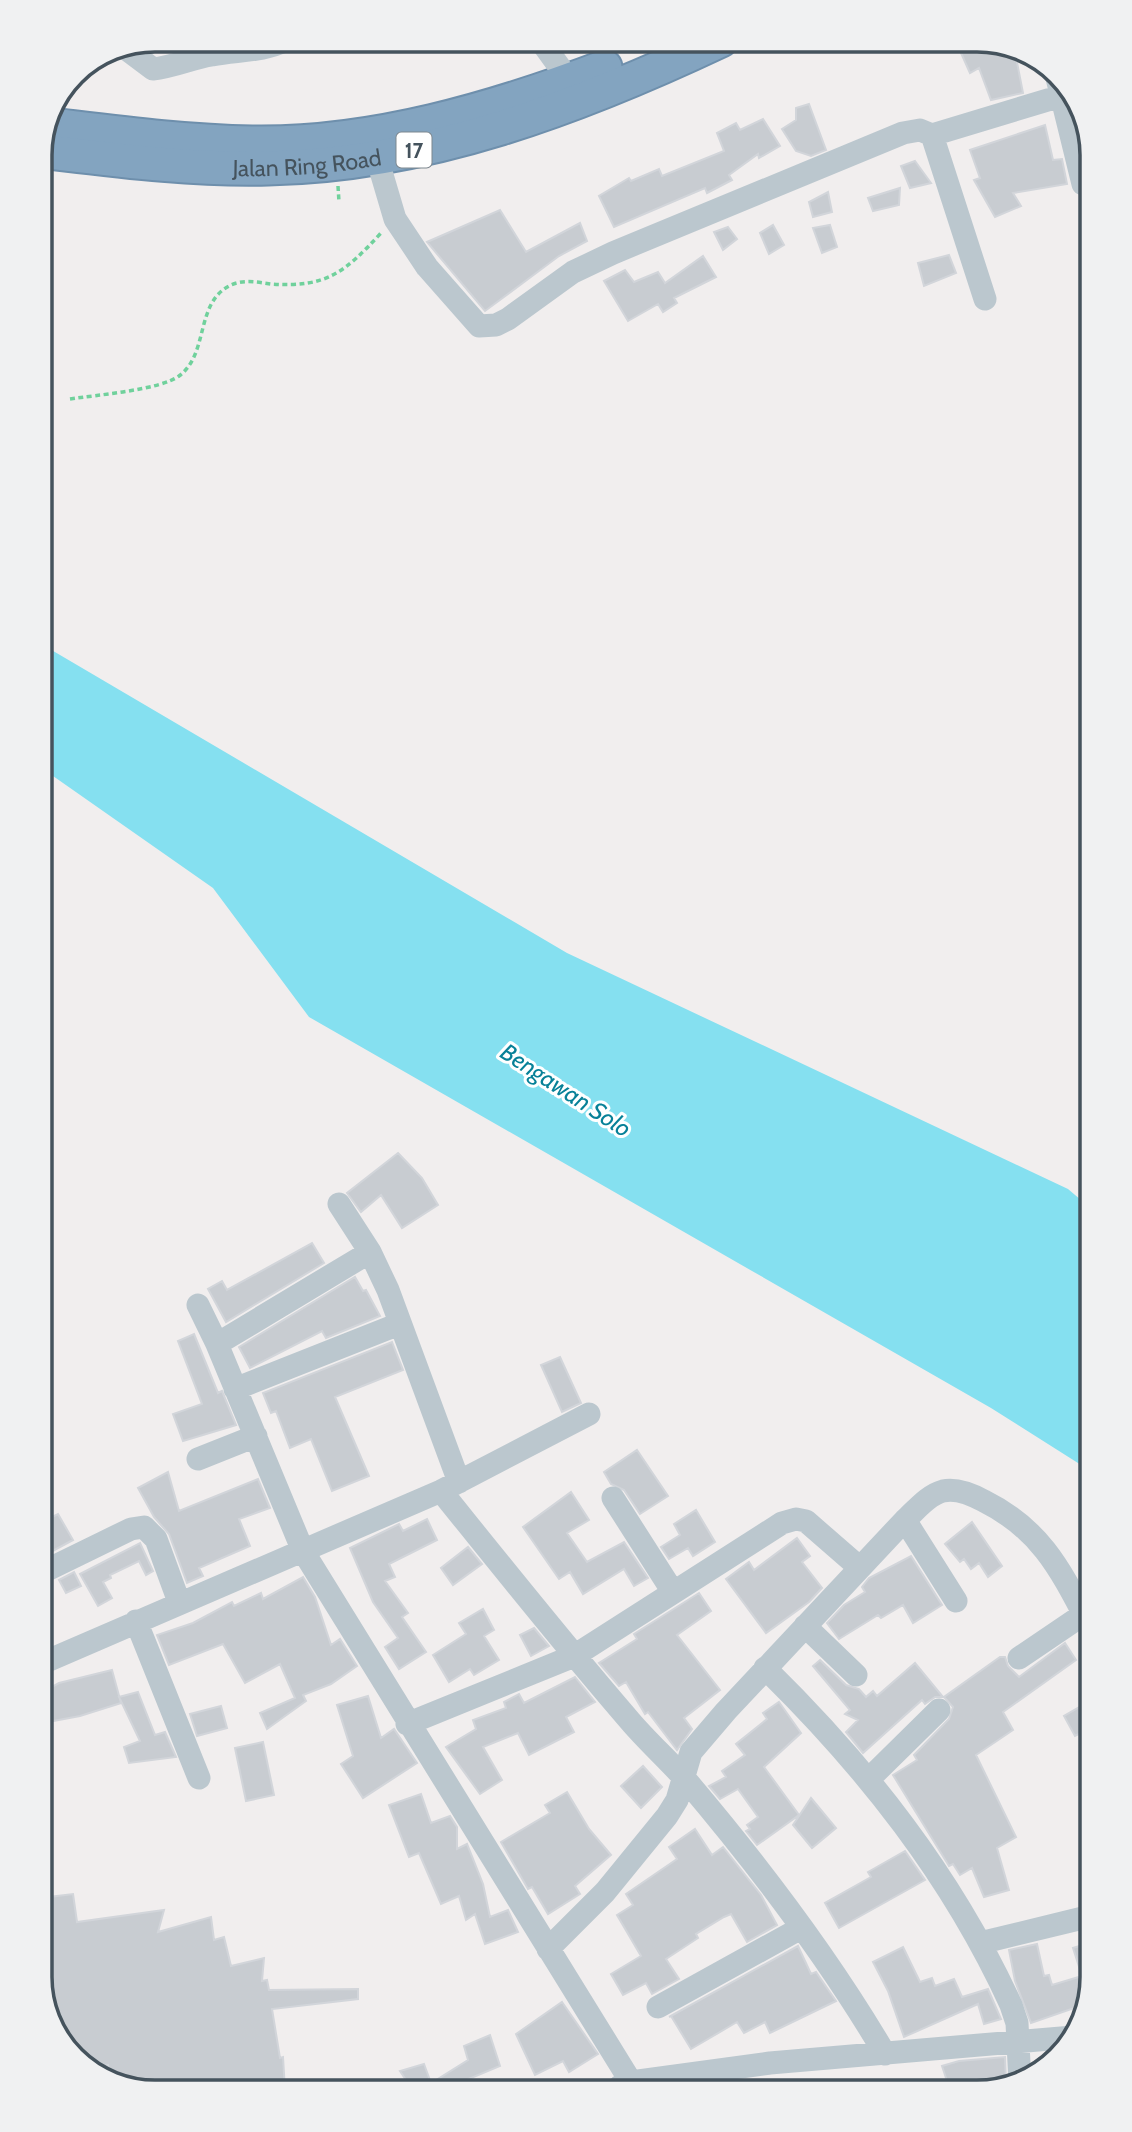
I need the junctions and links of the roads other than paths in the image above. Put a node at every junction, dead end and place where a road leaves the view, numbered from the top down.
1 (233, 52) edge
2 (549, 52) edge
3 (640, 53) edge
4 (691, 53) edge
5 (134, 54) edge
6 (569, 80) junction
7 (1054, 89) edge
8 (1062, 98) edge
9 (56, 128) edge
10 (932, 135) junction
11 (90, 143) junction
12 (53, 149) edge
13 (377, 158) junction
14 (1080, 172) edge
15 (985, 299) dead end
16 (339, 1204) dead end
17 (370, 1252) junction
18 (198, 1305) dead end
19 (399, 1324) junction
20 (217, 1343) junction
21 (235, 1389) junction
22 (589, 1414) dead end
23 (256, 1436) junction
24 (198, 1459) dead end
25 (450, 1486) junction
26 (613, 1498) dead end
27 (905, 1520) junction
28 (303, 1551) junction
29 (52, 1567) edge
30 (860, 1568) junction
31 (673, 1591) junction
32 (956, 1601) dead end
33 (179, 1602) junction
34 (1080, 1609) edge
35 (136, 1621) junction
36 (1080, 1624) edge
37 (805, 1626) junction
38 (574, 1656) junction
39 (1020, 1658) dead end
40 (52, 1659) edge
41 (765, 1668) junction
42 (856, 1675) dead end
43 (939, 1710) dead end
44 (407, 1724) junction
45 (683, 1777) junction
46 (199, 1778) dead end
47 (870, 1778) junction
48 (1080, 1919) edge
49 (800, 1928) junction
50 (980, 1943) junction
51 (548, 1950) junction
52 (657, 2007) dead end
53 (1059, 2039) edge
54 (1019, 2043) junction
55 (885, 2054) junction
56 (770, 2063) junction
57 (1020, 2070) edge
58 (621, 2080) edge
59 (682, 2080) edge
60 (776, 2080) edge

1 - 5 street
2 - 6 street
3 - 6 highway, Jalan Ring Road / 17
4 - 13 highway, Jalan Ring Road / 17
6 - 11 highway, Jalan Ring Road / 17
7 - 10 street
8 - 14 street
9 - 11 highway, Jalan Ring Road / 17
10 - 13 street
10 - 15 street
11 - 12 highway, Jalan Ring Road / 17
11 - 13 highway, Jalan Ring Road / 17
16 - 17 street
17 - 19 street
17 - 20 street
18 - 20 street
19 - 21 street
19 - 25 street
20 - 21 street
21 - 23 street
22 - 25 street
23 - 24 street
23 - 28 street
25 - 28 street
25 - 38 street
26 - 31 street
27 - 30 street
27 - 32 street
27 - 34 street
28 - 33 street
28 - 44 street
29 - 33 street
30 - 31 street
30 - 37 street
31 - 38 street
33 - 35 street
35 - 40 street
35 - 46 street
36 - 39 street
37 - 41 street
37 - 42 street
38 - 44 street
38 - 45 street
41 - 45 street
41 - 47 street
43 - 47 street
44 - 51 street
45 - 49 street
45 - 51 street
47 - 50 street
48 - 50 street
49 - 52 street
49 - 55 street
50 - 54 street
51 - 58 street
53 - 54 street
54 - 55 street
54 - 57 street
55 - 56 street
56 - 59 street
56 - 60 street

